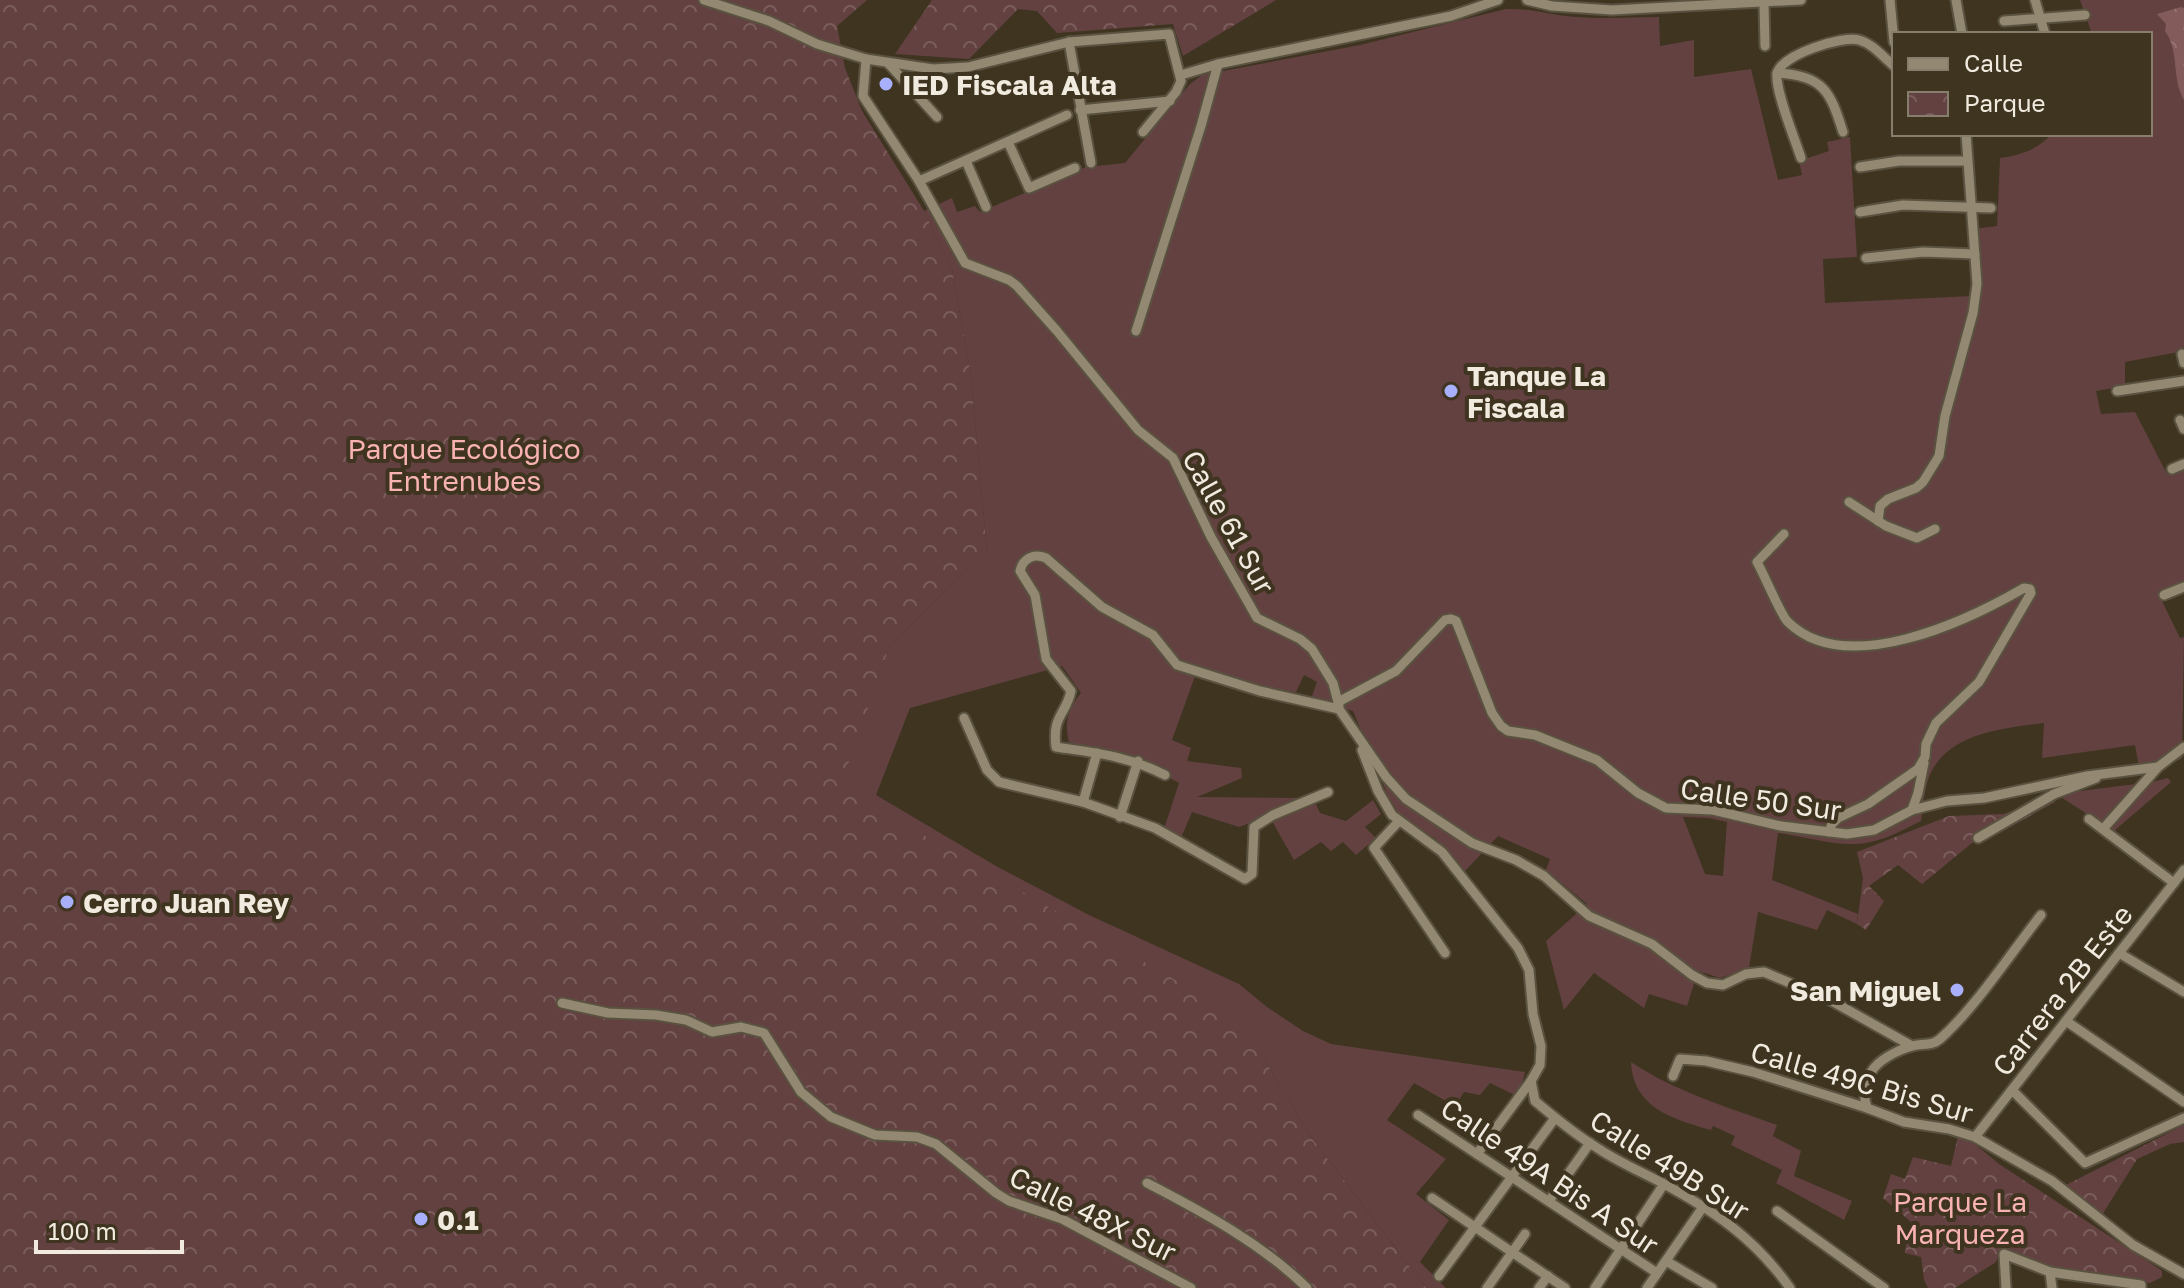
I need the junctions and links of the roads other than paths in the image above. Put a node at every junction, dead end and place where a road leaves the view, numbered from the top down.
1 (704, 0) edge
2 (1498, 0) edge
3 (1527, 0) edge
4 (1801, 0) edge
5 (1890, 0) edge
6 (1956, 0) edge
7 (2035, 0) edge
8 (1764, 4) junction
9 (2085, 15) dead end
10 (2041, 20) junction
11 (2004, 21) dead end
12 (1893, 32) edge
13 (1962, 32) edge
14 (2044, 32) edge
15 (1069, 42) junction
16 (1765, 46) dead end
17 (866, 59) junction
18 (888, 63) junction
19 (1218, 64) junction
20 (1892, 64) edge
21 (1780, 69) junction
22 (1181, 75) junction
23 (1173, 96) junction
24 (1080, 110) junction
25 (1067, 115) dead end
26 (937, 117) dead end
27 (1143, 132) dead end
28 (1843, 132) dead end
29 (1966, 136) edge
30 (1008, 142) junction
31 (1801, 158) dead end
32 (966, 161) junction
33 (1966, 161) junction
34 (1091, 163) dead end
35 (1860, 167) dead end
36 (1075, 168) dead end
37 (919, 181) junction
38 (986, 207) dead end
39 (1991, 208) dead end
40 (1971, 209) junction
41 (1860, 212) dead end
42 (1975, 254) junction
43 (1866, 258) dead end
44 (1136, 331) dead end
45 (2184, 381) edge
46 (2117, 391) dead end
47 (2184, 464) edge
48 (2172, 469) dead end
49 (1849, 502) dead end
50 (1878, 521) junction
51 (1935, 529) dead end
52 (1784, 534) dead end
53 (2184, 587) edge
54 (2164, 595) dead end
55 (1339, 705) junction
56 (964, 718) dead end
57 (1357, 736) junction
58 (2184, 747) edge
59 (1097, 753) junction
60 (1925, 757) junction
61 (1138, 761) junction
62 (2158, 767) junction
63 (1165, 775) dead end
64 (2103, 775) junction
65 (1328, 792) dead end
66 (1083, 802) junction
67 (1912, 810) junction
68 (1120, 817) junction
69 (2089, 819) dead end
70 (1399, 821) junction
71 (2103, 829) junction
72 (1829, 832) junction
73 (1866, 832) junction
74 (1978, 838) dead end
75 (1857, 844) dead end
76 (2184, 870) edge
77 (2174, 883) junction
78 (2041, 915) dead end
79 (1445, 953) dead end
80 (2119, 953) junction
81 (2184, 992) edge
82 (562, 1003) dead end
83 (2066, 1021) junction
84 (1912, 1046) junction
85 (1673, 1076) dead end
86 (1531, 1081) junction
87 (2012, 1090) junction
88 (2184, 1102) edge
89 (1867, 1108) junction
90 (1418, 1115) dead end
91 (1555, 1118) junction
92 (2184, 1118) edge
93 (1975, 1137) junction
94 (1590, 1143) junction
95 (1477, 1154) junction
96 (1511, 1176) junction
97 (1147, 1183) dead end
98 (1664, 1184) junction
99 (1432, 1198) dead end
100 (1549, 1201) junction
101 (1703, 1207) junction
102 (1777, 1211) dead end
103 (1474, 1227) junction
104 (1525, 1234) dead end
105 (1621, 1249) junction
106 (1512, 1252) junction
107 (1666, 1261) junction
108 (2050, 1272) junction
109 (1657, 1273) junction
110 (2184, 1274) edge
111 (1439, 1276) dead end
112 (1548, 1276) junction
113 (2096, 1284) edge
114 (1705, 1286) edge
115 (2141, 1286) edge
116 (1191, 1288) edge
117 (1307, 1288) edge
118 (1487, 1288) edge
119 (1539, 1288) edge
120 (1565, 1288) edge
121 (1595, 1288) edge
122 (1647, 1288) edge
123 (1790, 1288) edge
124 (1884, 1288) edge
125 (2006, 1288) edge
126 (2052, 1288) edge

1 - 17 street
2 - 19 street
3 - 8 street
4 - 8 street
5 - 12 street
6 - 13 street
7 - 10 street
8 - 16 street
9 - 10 street
10 - 11 street
10 - 14 street
15 - 18 street
15 - 22 street
15 - 24 street
17 - 18 street
17 - 37 street
18 - 26 street
19 - 22 street
19 - 44 street
20 - 21 street
21 - 28 street
21 - 31 street
22 - 23 street
23 - 24 street
23 - 27 street
24 - 34 street
25 - 30 street
29 - 33 street
30 - 32 street
30 - 36 street
32 - 37 street
32 - 38 street
33 - 35 street
33 - 40 street
37 - 55 street, Calle 61 Sur
39 - 40 street
40 - 41 street
40 - 42 street
42 - 43 street
42 - 50 street
45 - 46 street
47 - 48 street
49 - 50 street
50 - 51 street
52 - 60 street
53 - 54 street
55 - 57 street, Calle 61 Sur
55 - 59 street
55 - 72 street, Calle 50 Sur
56 - 66 street
57 - 70 street
57 - 84 street
58 - 62 street
59 - 61 street
59 - 66 street
60 - 67 street
60 - 72 street
61 - 63 street
61 - 68 street
62 - 64 street
62 - 71 street
64 - 67 street
64 - 74 street
65 - 68 street
66 - 68 street
67 - 73 street
69 - 71 street
70 - 79 street
70 - 86 street
71 - 77 street
72 - 73 street, Calle 50 Sur
73 - 75 street
76 - 77 street, Carrera 2B Este
77 - 80 street, Carrera 2B Este
78 - 84 street
80 - 81 street
80 - 83 street, Carrera 2B Este
82 - 116 street, Calle 48X Sur
83 - 87 street, Carrera 2B Este
83 - 88 street
84 - 89 street
85 - 89 street, Calle 49C Bis Sur
86 - 91 street, Calle 49B Sur
86 - 95 street
87 - 92 street
87 - 93 street, Carrera 2B Este
89 - 93 street, Calle 49C Bis Sur
90 - 95 street, Calle 49A Bis A Sur
91 - 94 street, Calle 49B Sur
91 - 96 street
93 - 110 street, Calle 49C Bis Sur
94 - 98 street, Calle 49B Sur
94 - 100 street
95 - 96 street, Calle 49A Bis A Sur
96 - 100 street, Calle 49A Bis A Sur
96 - 103 street
97 - 117 street
98 - 101 street, Calle 49B Sur
98 - 105 street
99 - 103 street
100 - 105 street, Calle 49A Bis A Sur
101 - 107 street
101 - 123 street, Calle 49B Sur
102 - 124 street
103 - 106 street
103 - 111 street
104 - 106 street
105 - 109 street, Calle 49A Bis A Sur
105 - 121 street
106 - 112 street
106 - 118 street
107 - 109 street
107 - 114 street
108 - 113 street
108 - 125 street
108 - 126 street
109 - 122 street
112 - 119 street
112 - 120 street
113 - 115 street

